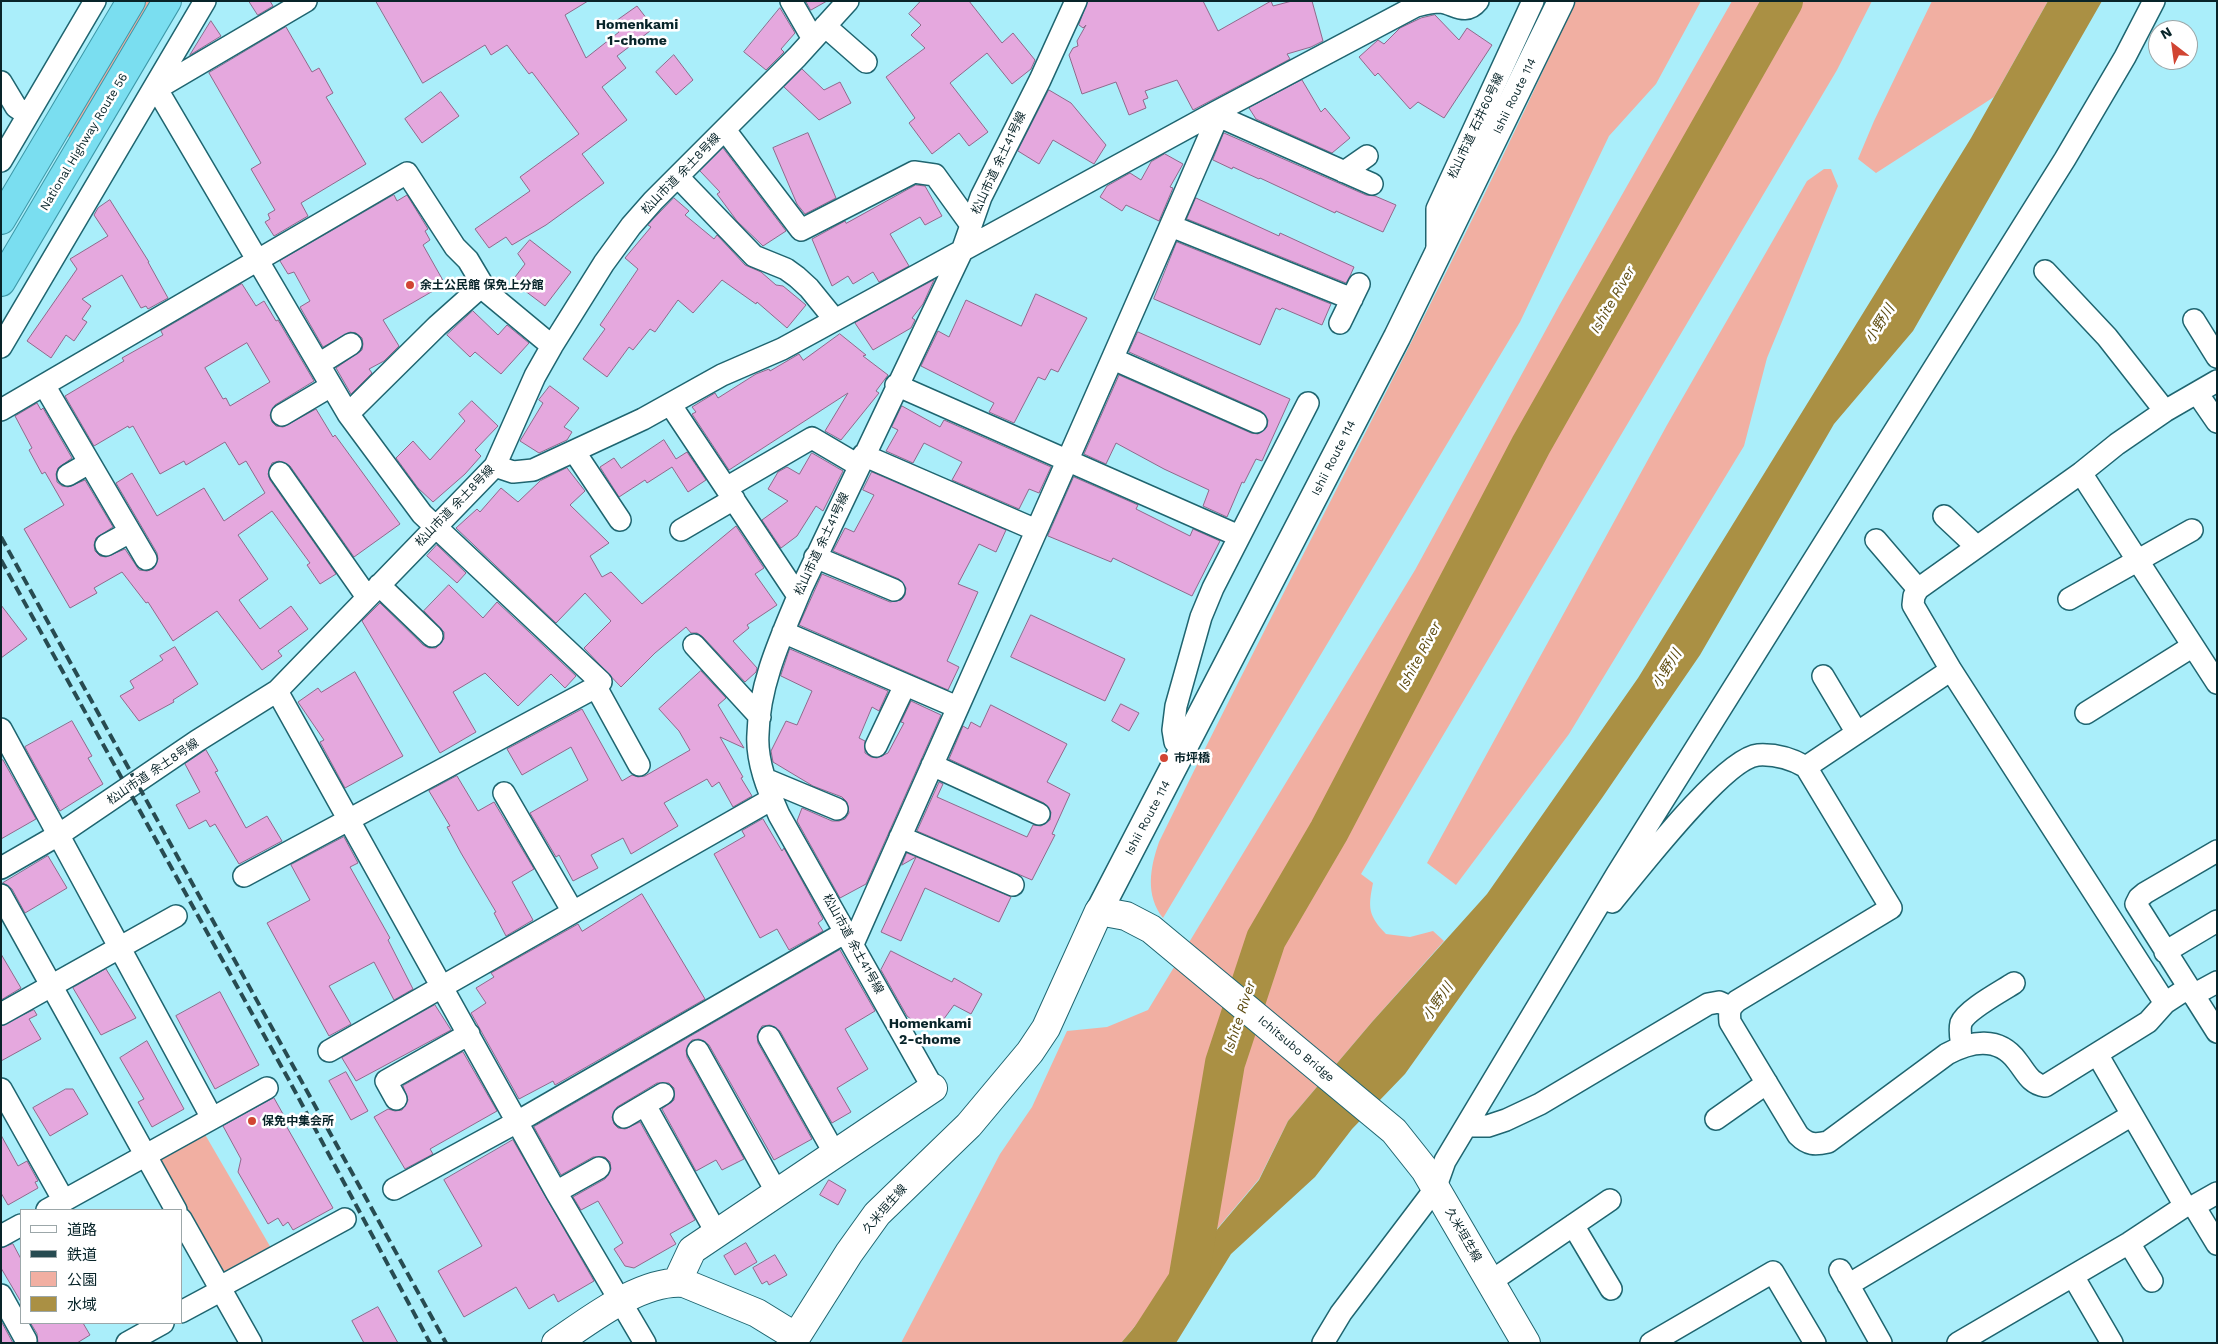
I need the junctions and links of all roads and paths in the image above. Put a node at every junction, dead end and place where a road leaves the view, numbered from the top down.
1 (95, 1) edge
2 (131, 1) edge
3 (167, 1) edge
4 (205, 1) edge
5 (306, 1) edge
6 (791, 1) edge
7 (848, 1) edge
8 (1076, 1) edge
9 (1478, 1) edge
10 (1533, 1) edge
11 (1561, 1) edge
12 (2154, 1) edge
13 (819, 33) junction
14 (866, 62) dead end
15 (1, 82) edge
16 (156, 87) junction
17 (1217, 114) junction
18 (28, 115) junction
19 (725, 130) junction
20 (1367, 156) dead end
21 (1, 161) edge
22 (1344, 172) junction
23 (678, 176) junction
24 (1372, 184) dead end
25 (1, 220) edge
26 (971, 225) junction
27 (1171, 226) junction
28 (962, 251) junction
29 (1437, 255) junction
30 (258, 261) junction
31 (2045, 270) dead end
32 (1, 282) edge
33 (483, 285) junction
34 (835, 320) junction
35 (2194, 320) dead end
36 (1340, 323) dead end
37 (352, 344) dead end
38 (552, 346) junction
39 (2, 349) edge
40 (2217, 358) edge
41 (1113, 359) junction
42 (318, 364) junction
43 (2217, 381) edge
44 (44, 385) junction
45 (896, 385) junction
46 (331, 386) junction
47 (2196, 393) junction
48 (1308, 403) dead end
49 (670, 404) junction
50 (1, 410) edge
51 (1246, 411) dead end
52 (2165, 412) junction
53 (282, 414) dead end
54 (348, 414) junction
55 (2217, 422) edge
56 (574, 452) junction
57 (861, 460) junction
58 (1066, 460) junction
59 (89, 464) junction
60 (495, 466) junction
61 (280, 473) dead end
62 (2081, 473) junction
63 (68, 475) dead end
64 (730, 494) junction
65 (1944, 516) dead end
66 (620, 520) dead end
67 (436, 527) junction
68 (681, 530) dead end
69 (1036, 530) junction
70 (2192, 530) dead end
71 (130, 532) junction
72 (1239, 536) junction
73 (1876, 540) dead end
74 (106, 546) dead end
75 (1977, 547) junction
76 (816, 557) junction
77 (146, 559) dead end
78 (2137, 560) junction
79 (1918, 589) junction
80 (894, 590) dead end
81 (373, 591) junction
82 (798, 596) junction
83 (2069, 599) dead end
84 (783, 632) junction
85 (432, 636) dead end
86 (694, 646) dead end
87 (2192, 646) junction
88 (1951, 670) junction
89 (1823, 676) dead end
90 (2217, 683) edge
91 (905, 685) junction
92 (596, 687) junction
93 (277, 691) junction
94 (957, 707) junction
95 (2086, 713) dead end
96 (760, 717) junction
97 (1, 729) edge
98 (1858, 732) junction
99 (876, 746) dead end
100 (1183, 751) junction
101 (639, 765) dead end
102 (932, 765) junction
103 (1806, 767) junction
104 (768, 789) junction
105 (504, 793) dead end
106 (837, 809) dead end
107 (1039, 814) dead end
108 (348, 819) junction
109 (60, 834) junction
110 (900, 837) junction
111 (2217, 851) edge
112 (1, 868) edge
113 (244, 876) dead end
114 (1013, 885) dead end
115 (1, 895) edge
116 (1099, 911) junction
117 (573, 912) junction
118 (176, 916) dead end
119 (2217, 921) edge
120 (1588, 924) junction
121 (850, 938) junction
122 (120, 947) junction
123 (2165, 952) junction
124 (2217, 982) edge
125 (2014, 983) dead end
126 (51, 986) junction
127 (442, 987) junction
128 (2191, 992) junction
129 (2165, 1003) junction
130 (1730, 1007) junction
131 (1, 1014) edge
132 (2217, 1032) edge
133 (469, 1034) junction
134 (769, 1037) dead end
135 (1962, 1046) junction
136 (329, 1051) dead end
137 (698, 1051) dead end
138 (2097, 1054) junction
139 (1767, 1083) junction
140 (1, 1088) edge
141 (267, 1088) dead end
142 (934, 1088) joint
143 (664, 1094) dead end
144 (396, 1099) dead end
145 (645, 1105) junction
146 (2132, 1115) junction
147 (624, 1117) dead end
148 (212, 1118) junction
149 (1716, 1118) dead end
150 (517, 1122) junction
151 (1466, 1126) junction
152 (1394, 1131) joint
153 (835, 1154) junction
154 (145, 1156) junction
155 (599, 1168) dead end
156 (1435, 1188) junction
157 (394, 1189) dead end
158 (556, 1192) junction
159 (777, 1193) junction
160 (2217, 1193) edge
161 (1610, 1200) dead end
162 (56, 1205) edge
163 (2190, 1206) junction
164 (175, 1209) edge
165 (345, 1219) dead end
166 (182, 1221) edge
167 (1573, 1225) junction
168 (717, 1234) junction
169 (2129, 1243) junction
170 (2217, 1244) edge
171 (2073, 1276) junction
172 (2152, 1281) dead end
173 (676, 1282) junction
174 (1490, 1282) junction
175 (221, 1289) junction
176 (1611, 1289) dead end
177 (1, 1294) edge
178 (620, 1302) junction
179 (182, 1311) edge
180 (1341, 1313) junction
181 (161, 1324) edge
182 (26, 1340) dead end
183 (795, 1340) edge
184 (127, 1343) edge
185 (251, 1343) edge
186 (556, 1343) edge
187 (645, 1343) edge
188 (1323, 1343) edge
189 (1339, 1343) edge
190 (1526, 1343) edge
191 (1651, 1343) edge
192 (1815, 1343) edge
193 (1881, 1343) edge
194 (1958, 1343) edge
195 (2112, 1343) edge

1 - 18 street
2 - 25 highway
3 - 32 highway, National Highway Route 56
4 - 16 street
5 - 16 street
6 - 13 street
7 - 13 street, 松山市道 余土8号線
8 - 26 street, 松山市道 余土41号線
9 - 17 street
10 - 29 street, 松山市道 石井60号線
11 - 29 street, Ishii Route 114
12 - 120 street
13 - 14 street
13 - 19 street, 松山市道 余土8号線
15 - 18 street
16 - 30 street
16 - 39 street
17 - 22 street
17 - 27 street
17 - 28 street
18 - 21 street
19 - 23 street, 松山市道 余土8号線
19 - 26 street
20 - 22 street
22 - 24 street
23 - 34 street
23 - 38 street, 松山市道 余土8号線
26 - 28 street, 松山市道 余土41号線
27 - 36 street
27 - 41 street
28 - 34 street
28 - 45 street, 松山市道 余土41号線
29 - 100 street, Ishii Route 114
30 - 33 street
30 - 42 street
30 - 44 street
31 - 52 street
33 - 38 street
33 - 54 street
34 - 49 street
35 - 40 street
37 - 42 street
38 - 60 street, 松山市道 余土8号線
41 - 51 street
41 - 58 street
42 - 46 street
43 - 47 street
44 - 50 street
44 - 59 street
45 - 57 street, 松山市道 余土41号線
45 - 58 street
46 - 53 street
46 - 54 street
47 - 52 street
47 - 55 street
48 - 72 street
49 - 56 street
49 - 64 street
52 - 62 street
54 - 67 street
56 - 60 street
56 - 66 street
57 - 64 street
57 - 69 street
57 - 76 street, 松山市道 余土41号線
58 - 69 street
58 - 72 street
59 - 63 street
59 - 71 street
60 - 67 street, 松山市道 余土8号線
61 - 81 street
62 - 75 street
62 - 78 street
64 - 68 street
64 - 82 street
65 - 75 street
67 - 81 street, 松山市道 余土8号線
67 - 92 street
69 - 94 street
70 - 78 street
71 - 74 street
71 - 77 street
72 - 100 street
73 - 79 street
75 - 79 street
76 - 80 street
76 - 82 street, 松山市道 余土41号線
78 - 83 street
78 - 87 street
79 - 88 street
81 - 85 street
81 - 93 street, 松山市道 余土8号線
82 - 84 street, 松山市道 余土41号線
84 - 91 street
84 - 96 street, 松山市道 余土41号線
86 - 96 street
87 - 90 street
87 - 95 street
88 - 98 street
88 - 129 street
89 - 98 street
91 - 94 street
91 - 99 street
92 - 101 street
92 - 108 street
93 - 108 street
93 - 109 street, 松山市道 余土8号線
94 - 102 street
96 - 104 street, 松山市道 余土41号線
97 - 109 street
98 - 103 street
100 - 116 street, Ishii Route 114
102 - 107 street
102 - 110 street
103 - 120 street
103 - 130 street
104 - 106 street
104 - 117 street
104 - 121 street, 松山市道 余土41号線
105 - 117 street
108 - 113 street
108 - 127 street
109 - 112 street, 松山市道 余土8号線
109 - 122 street
110 - 114 street
110 - 121 street
111 - 123 street
115 - 126 street
116 - 152 main road, Ichitsubo Bridge
116 - 183 main road, 久米垣生線
117 - 127 street
118 - 122 street
119 - 123 street
120 - 151 street
121 - 142 street, 松山市道 余土41号線
121 - 150 street
122 - 126 street
122 - 148 street
123 - 128 street
124 - 128 street
125 - 135 street
126 - 131 street
126 - 154 street
127 - 133 street
127 - 136 street
128 - 129 street
128 - 132 street
129 - 138 street
130 - 139 street
130 - 151 street
133 - 144 street
133 - 150 street
134 - 153 street
135 - 138 street
135 - 139 street
137 - 159 street
138 - 146 street
139 - 149 street
140 - 162 street
141 - 148 street
142 - 153 main road
143 - 145 street
145 - 147 street
145 - 168 street
146 - 163 street
146 - 193 street
148 - 154 street
150 - 157 street
150 - 158 street
151 - 156 street
152 - 156 main road, 久米垣生線
153 - 159 main road
154 - 162 street
154 - 164 street
155 - 158 street
156 - 174 main road, 久米垣生線
156 - 180 street
158 - 178 street
159 - 168 main road
160 - 163 street
161 - 167 street
163 - 169 street
163 - 170 street
165 - 175 street
166 - 175 street
167 - 174 street
167 - 176 street
168 - 173 main road
169 - 171 street
169 - 172 street
171 - 194 street
171 - 195 street
173 - 178 main road
173 - 183 main road, 久米垣生線
174 - 190 main road, 久米垣生線
175 - 179 street
175 - 185 street
177 - 182 street
178 - 186 main road
178 - 187 street
180 - 188 street
180 - 189 street
181 - 184 street
191 - 192 street

